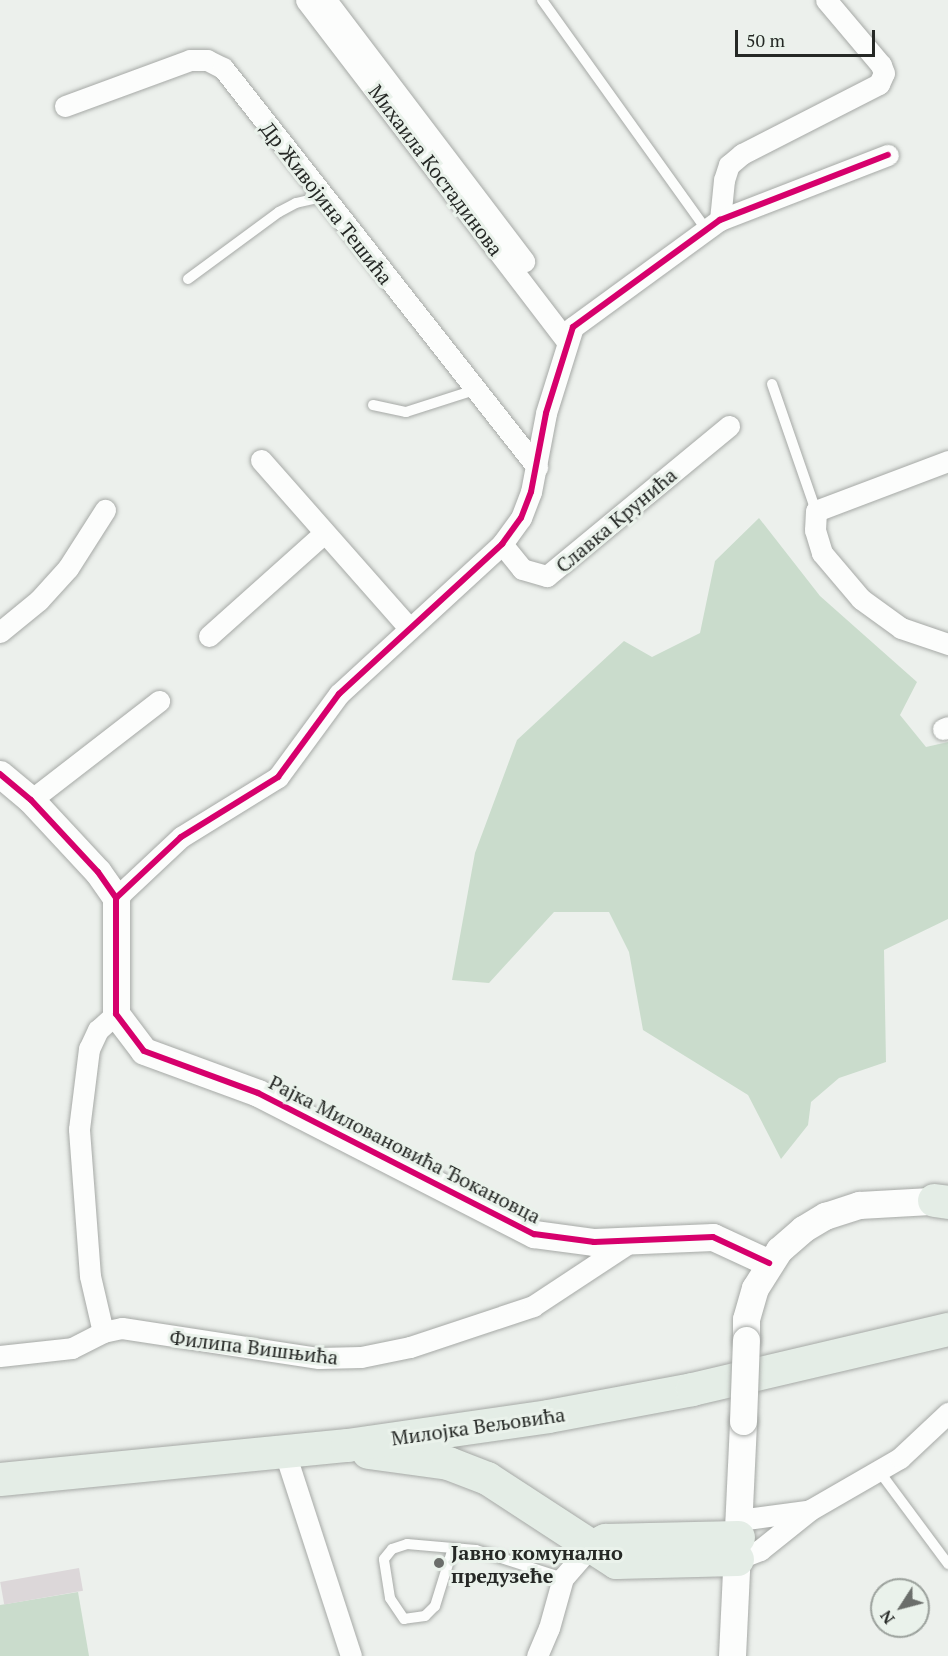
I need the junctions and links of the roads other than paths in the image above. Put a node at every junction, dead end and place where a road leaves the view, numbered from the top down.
1 (306, 0) edge
2 (326, 0) edge
3 (542, 0) edge
4 (826, 0) edge
5 (65, 106) dead end
6 (888, 155) dead end
7 (321, 197) junction
8 (713, 224) junction
9 (188, 279) dead end
10 (570, 333) junction
11 (772, 384) dead end
12 (475, 390) junction
13 (373, 405) dead end
14 (729, 426) dead end
15 (261, 460) dead end
16 (948, 461) edge
17 (537, 467) junction
18 (105, 510) dead end
19 (816, 511) junction
20 (323, 534) junction
21 (502, 544) junction
22 (409, 628) junction
23 (0, 632) edge
24 (208, 636) dead end
25 (948, 644) edge
26 (159, 701) dead end
27 (0, 774) edge
28 (31, 800) junction
29 (116, 898) junction
30 (116, 1014) junction
31 (943, 1201) edge
32 (630, 1242) junction
33 (769, 1263) junction
34 (948, 1320) edge
35 (948, 1329) edge
36 (103, 1332) junction
37 (910, 1339) junction
38 (0, 1356) edge
39 (948, 1413) edge
40 (347, 1444) junction
41 (284, 1450) junction
42 (879, 1471) junction
43 (0, 1479) edge
44 (810, 1510) junction
45 (738, 1538) junction
46 (453, 1548) junction
47 (589, 1548) junction
48 (948, 1564) edge
49 (563, 1578) junction
50 (351, 1656) edge
51 (537, 1656) edge
52 (732, 1656) edge

1 - 10 street, Михаила Костадинова
2 - 10 street, Михаила Костадинова
3 - 8 lane
4 - 8 street
5 - 7 street, Др Живојина Тешића
6 - 8 street
7 - 9 lane
7 - 12 street, Др Живојина Тешића
8 - 10 street
10 - 17 street
11 - 19 lane
12 - 13 lane
12 - 17 street, Др Живојина Тешића
14 - 21 street, Славка Крунића
15 - 20 street
16 - 19 street
17 - 21 street
18 - 23 street
19 - 25 street
20 - 22 street
20 - 24 street
21 - 22 street
22 - 29 street
26 - 28 street
27 - 28 street
28 - 29 street
29 - 30 street
30 - 32 street, Рајка Миловановића Ђокановца
30 - 36 street
31 - 33 street
32 - 33 street, Рајка Миловановића Ђокановца
32 - 36 street, Филипа Вишњића
33 - 45 street, bridge
34 - 37 main road
35 - 37 main road, Милојка Вељовића
36 - 38 street, Филипа Вишњића
37 - 40 main road, Милојка Вељовића
39 - 42 street
40 - 41 main road, Милојка Вељовића
40 - 47 main road
41 - 43 main road, Милојка Вељовића
41 - 50 street
42 - 44 street
42 - 48 lane
44 - 45 street
44 - 45 street
45 - 47 main road
45 - 52 street
46 - 46 lane
46 - 49 lane
47 - 49 street
49 - 51 street

